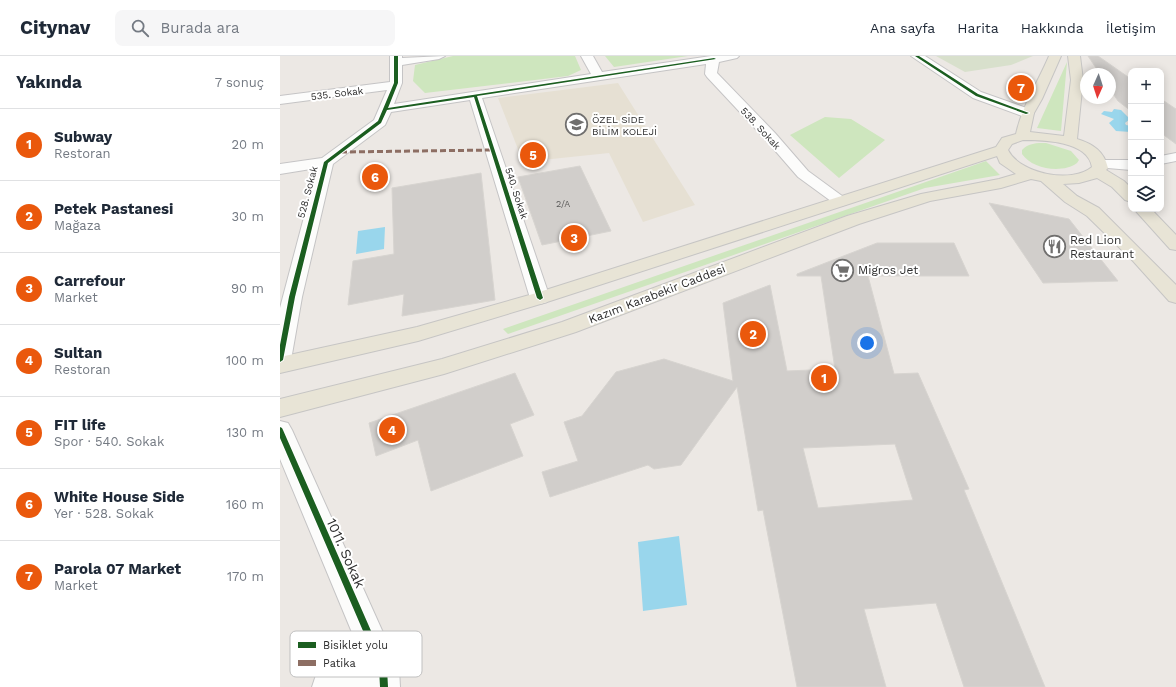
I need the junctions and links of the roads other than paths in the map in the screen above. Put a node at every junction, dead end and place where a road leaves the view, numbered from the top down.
1 (439, 56) edge
2 (587, 56) edge
3 (733, 56) edge
4 (918, 56) edge
5 (1055, 56) edge
6 (1074, 56) edge
7 (396, 59) edge
8 (714, 59) junction
9 (598, 76) junction
10 (395, 85) junction
11 (475, 95) junction
12 (280, 100) edge
13 (385, 109) junction
14 (1027, 113) junction
15 (1022, 136) junction
16 (1070, 141) junction
17 (1001, 150) junction
18 (1176, 158) edge
19 (1164, 160) edge
20 (326, 162) junction
21 (1128, 165) edge
22 (1099, 168) junction
23 (280, 169) edge
24 (1039, 176) junction
25 (1128, 195) edge
26 (841, 201) junction
27 (1145, 212) edge
28 (1176, 245) edge
29 (1176, 297) edge
30 (540, 298) junction
31 (280, 360) edge
32 (280, 366) edge
33 (280, 408) edge
34 (280, 430) edge
35 (364, 631) edge
36 (384, 678) edge
37 (328, 687) edge

1 - 7 street
2 - 9 street
3 - 8 street
4 - 14 street
5 - 14 main road
6 - 16 main road
7 - 10 street, 528. Sokak
8 - 9 street
8 - 26 street, 538. Sokak
9 - 11 street
10 - 12 street, 535. Sokak
10 - 13 street, 528. Sokak
11 - 13 street
11 - 30 street, 540. Sokak
13 - 20 street, 528. Sokak
14 - 15 main road
15 - 16 main road
15 - 17 main road
16 - 22 main road
17 - 24 main road
17 - 26 main road
18 - 19 street
20 - 23 street
20 - 31 street, 528. Sokak
21 - 22 street
22 - 24 main road
22 - 25 main road
24 - 29 main road
24 - 33 main road, Kazım Karabekir Caddesi
26 - 30 main road
27 - 28 main road
30 - 32 main road
34 - 35 street, 1011. Sokak
36 - 37 street

